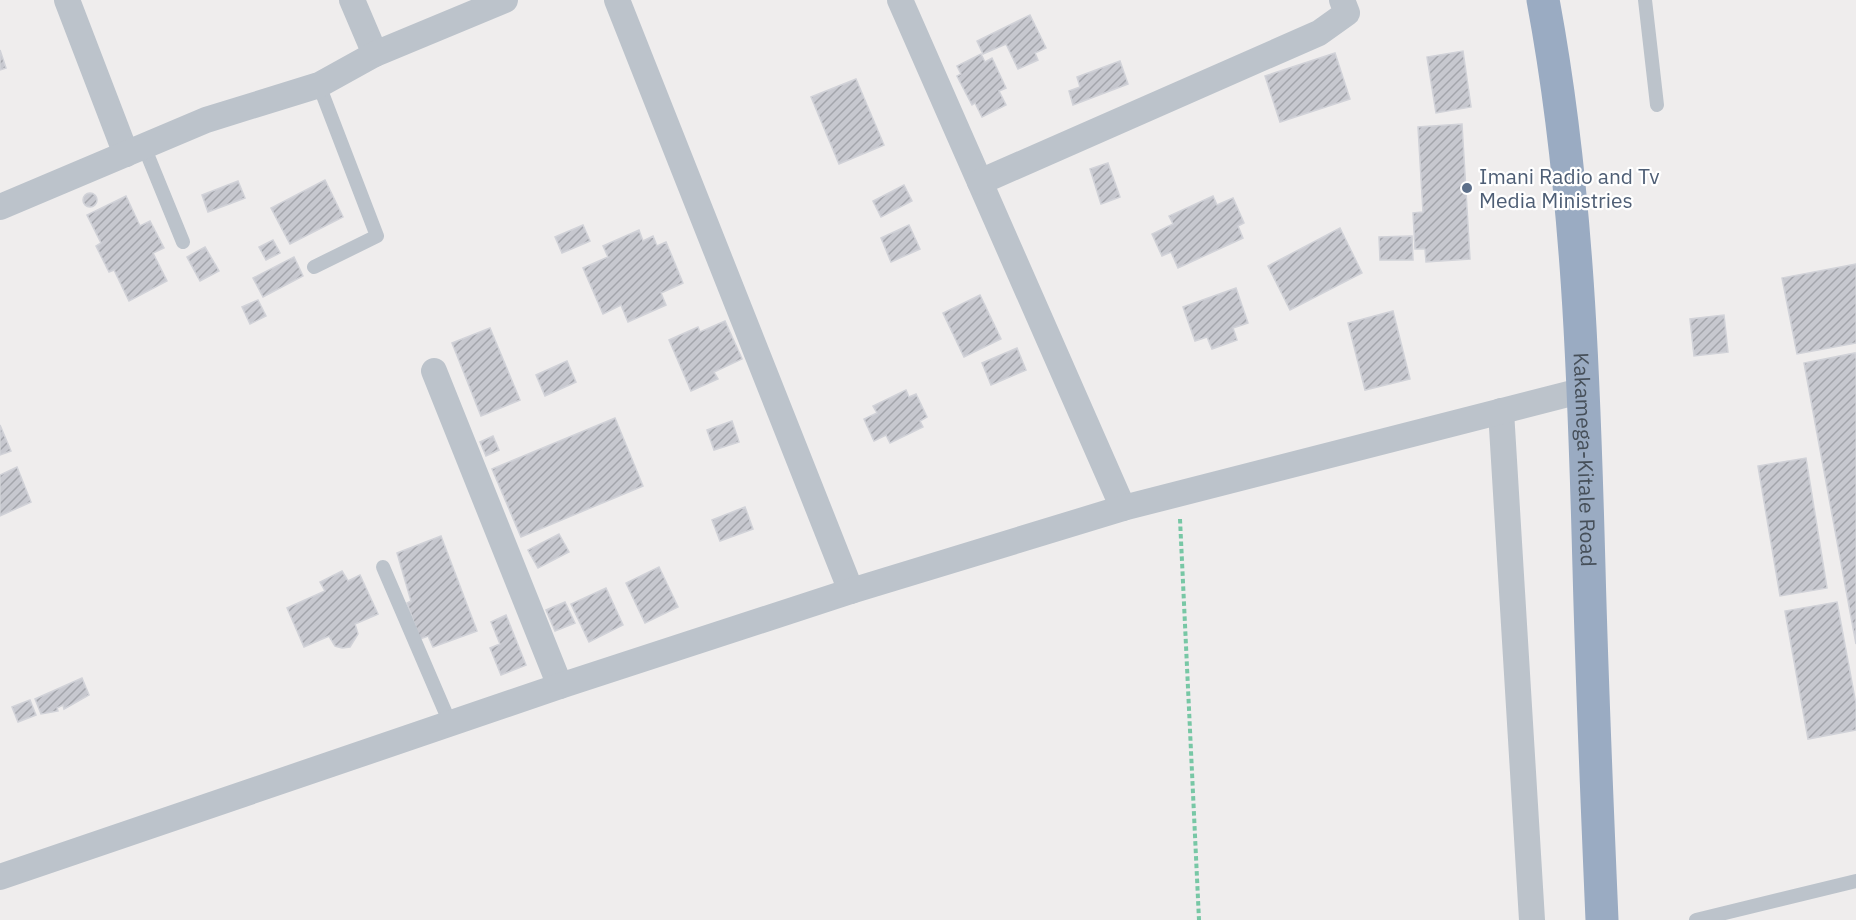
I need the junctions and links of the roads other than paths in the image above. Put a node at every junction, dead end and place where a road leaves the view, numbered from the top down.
1 (67, 0) edge
2 (352, 0) edge
3 (505, 0) edge
4 (617, 0) edge
5 (900, 0) edge
6 (1342, 0) edge
7 (1543, 0) edge
8 (1645, 0) edge
9 (375, 54) junction
10 (319, 85) junction
11 (1657, 105) dead end
12 (134, 149) junction
13 (980, 182) junction
14 (0, 207) edge
15 (183, 242) dead end
16 (314, 267) dead end
17 (434, 371) dead end
18 (1584, 390) junction
19 (1501, 411) junction
20 (1123, 508) junction
21 (384, 567) dead end
22 (851, 591) junction
23 (560, 686) junction
24 (450, 723) junction
25 (0, 877) edge
26 (1856, 881) edge
27 (1532, 920) edge
28 (1602, 920) edge
29 (1696, 920) edge

1 - 12 street
2 - 9 street
3 - 9 street
4 - 22 street
5 - 13 street
6 - 13 street
7 - 18 highway, Kakamega-Kitale Road
8 - 11 lane
9 - 10 street
10 - 12 street
10 - 16 lane
12 - 14 street
12 - 15 lane
13 - 20 street
17 - 23 street
18 - 19 street
18 - 28 highway, Kakamega-Kitale Road
19 - 20 street
19 - 27 street
20 - 22 street
21 - 24 lane
22 - 23 street
23 - 24 street
24 - 25 street
26 - 29 lane

